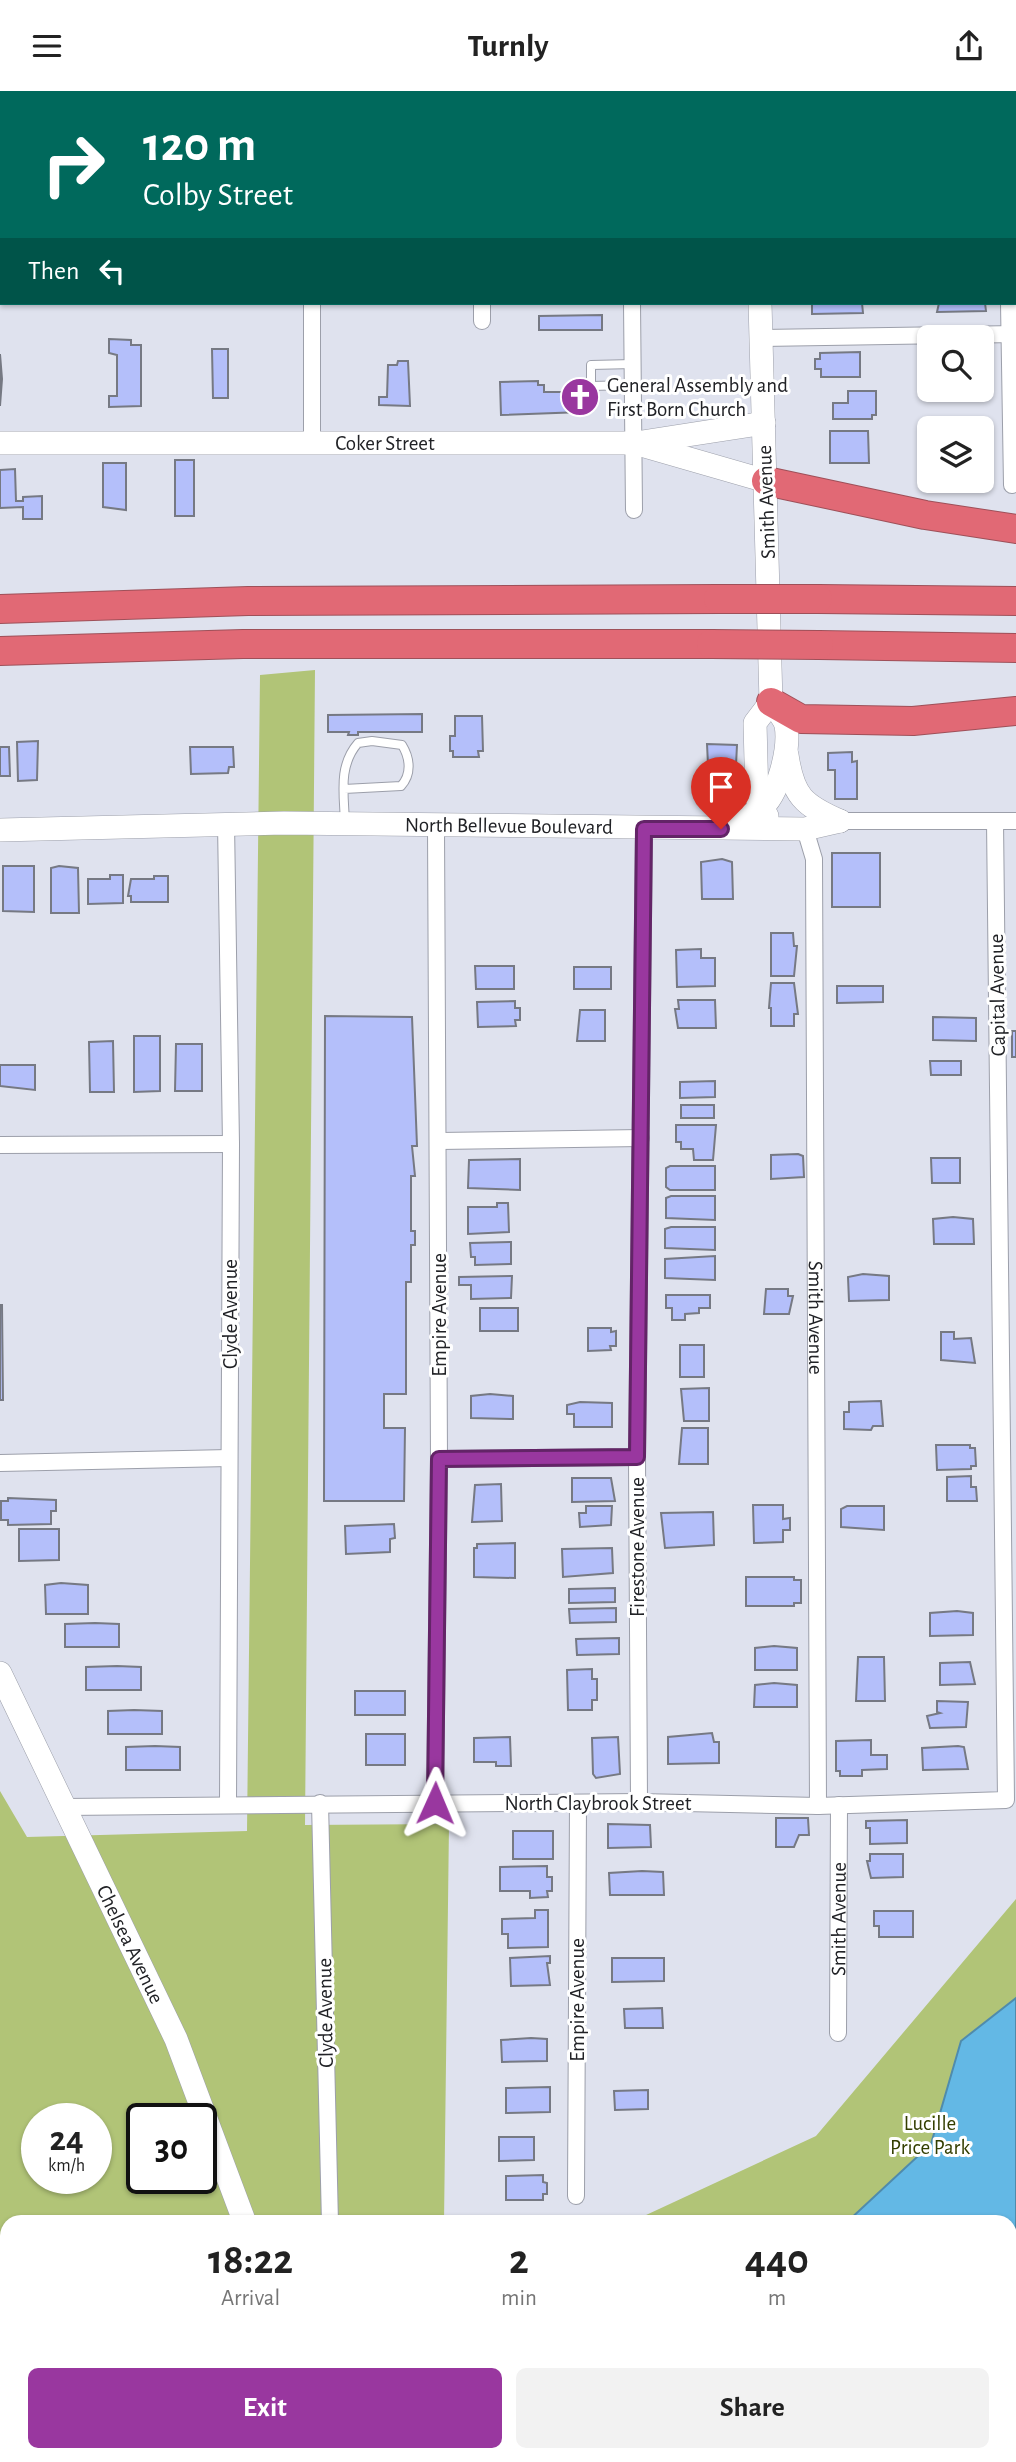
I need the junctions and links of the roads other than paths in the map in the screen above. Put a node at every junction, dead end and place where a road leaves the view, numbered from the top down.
1 (312, 305) edge
2 (482, 305) edge
3 (632, 305) edge
4 (760, 305) edge
5 (1009, 305) edge
6 (482, 321) dead end
7 (1013, 334) edge
8 (760, 338) junction
9 (633, 364) junction
10 (634, 385) junction
11 (764, 423) junction
12 (312, 441) junction
13 (0, 443) edge
14 (634, 443) junction
15 (766, 481) junction
16 (1012, 485) dead end
17 (634, 510) dead end
18 (1016, 529) edge
19 (1016, 601) edge
20 (0, 609) edge
21 (1016, 648) edge
22 (0, 651) edge
23 (771, 702) junction
24 (1016, 711) edge
25 (786, 745) junction
26 (344, 789) junction
27 (760, 809) junction
28 (840, 821) junction
29 (995, 821) junction
30 (1016, 821) edge
31 (226, 823) junction
32 (345, 826) junction
33 (436, 827) junction
34 (644, 829) junction
35 (721, 829) junction
36 (797, 829) junction
37 (0, 830) edge
38 (640, 1138) junction
39 (439, 1140) junction
40 (231, 1144) junction
41 (0, 1145) edge
42 (637, 1457) junction
43 (229, 1458) junction
44 (439, 1459) junction
45 (0, 1463) edge
46 (1009, 1542) edge
47 (0, 1673) edge
48 (1006, 1800) joint
49 (639, 1802) junction
50 (320, 1803) junction
51 (435, 1803) junction
52 (578, 1803) junction
53 (228, 1804) junction
54 (839, 1805) junction
55 (818, 1806) junction
56 (63, 1807) junction
57 (838, 2033) dead end
58 (576, 2196) dead end
59 (242, 2215) edge
60 (330, 2215) edge

1 - 12 street
2 - 6 street
3 - 9 street
4 - 8 main road, Smith Avenue
5 - 7 street
7 - 8 street
7 - 16 street
8 - 11 main road, Smith Avenue
9 - 10 street
9 - 10 lane
10 - 14 street
11 - 14 main road
11 - 15 main road, Smith Avenue
12 - 13 main road, Coker Street
12 - 14 main road, Coker Street
14 - 15 main road, Coker Street
14 - 17 street
15 - 18 highway
15 - 23 main road, Smith Avenue
19 - 20 highway, bridge
21 - 22 highway, bridge
23 - 24 highway
23 - 25 main road, Smith Avenue
23 - 27 main road, Smith Avenue
25 - 27 main road, Smith Avenue
25 - 28 main road
26 - 26 lane
26 - 32 lane
27 - 35 main road
27 - 36 main road
28 - 29 street, North Bellevue Boulevard
28 - 36 main road, North Bellevue Boulevard
29 - 30 street, North Bellevue Boulevard
29 - 46 street, Capital Avenue
31 - 32 main road, North Bellevue Boulevard
31 - 37 main road, North Bellevue Boulevard
31 - 40 street, Clyde Avenue
32 - 33 main road, North Bellevue Boulevard
33 - 34 main road, North Bellevue Boulevard
33 - 39 street, Empire Avenue
34 - 35 main road, North Bellevue Boulevard
34 - 38 street, Firestone Avenue
35 - 36 main road, North Bellevue Boulevard
36 - 55 street, Smith Avenue
38 - 39 street
38 - 42 street, Firestone Avenue
39 - 44 street, Empire Avenue
40 - 41 street
40 - 43 street, Clyde Avenue
42 - 44 street
42 - 49 street, Firestone Avenue
43 - 45 street
43 - 53 street, Clyde Avenue
44 - 51 street, Empire Avenue
46 - 48 street, Capital Avenue
47 - 56 main road, Chelsea Avenue
48 - 54 street, North Claybrook Street
49 - 52 street, North Claybrook Street
49 - 55 street, North Claybrook Street
50 - 51 street, North Claybrook Street
50 - 53 street, North Claybrook Street
50 - 60 street, Clyde Avenue
51 - 52 street, North Claybrook Street
52 - 58 street, Empire Avenue
53 - 56 street, North Claybrook Street
54 - 55 street, North Claybrook Street
54 - 57 street, Smith Avenue
56 - 59 main road, Chelsea Avenue

